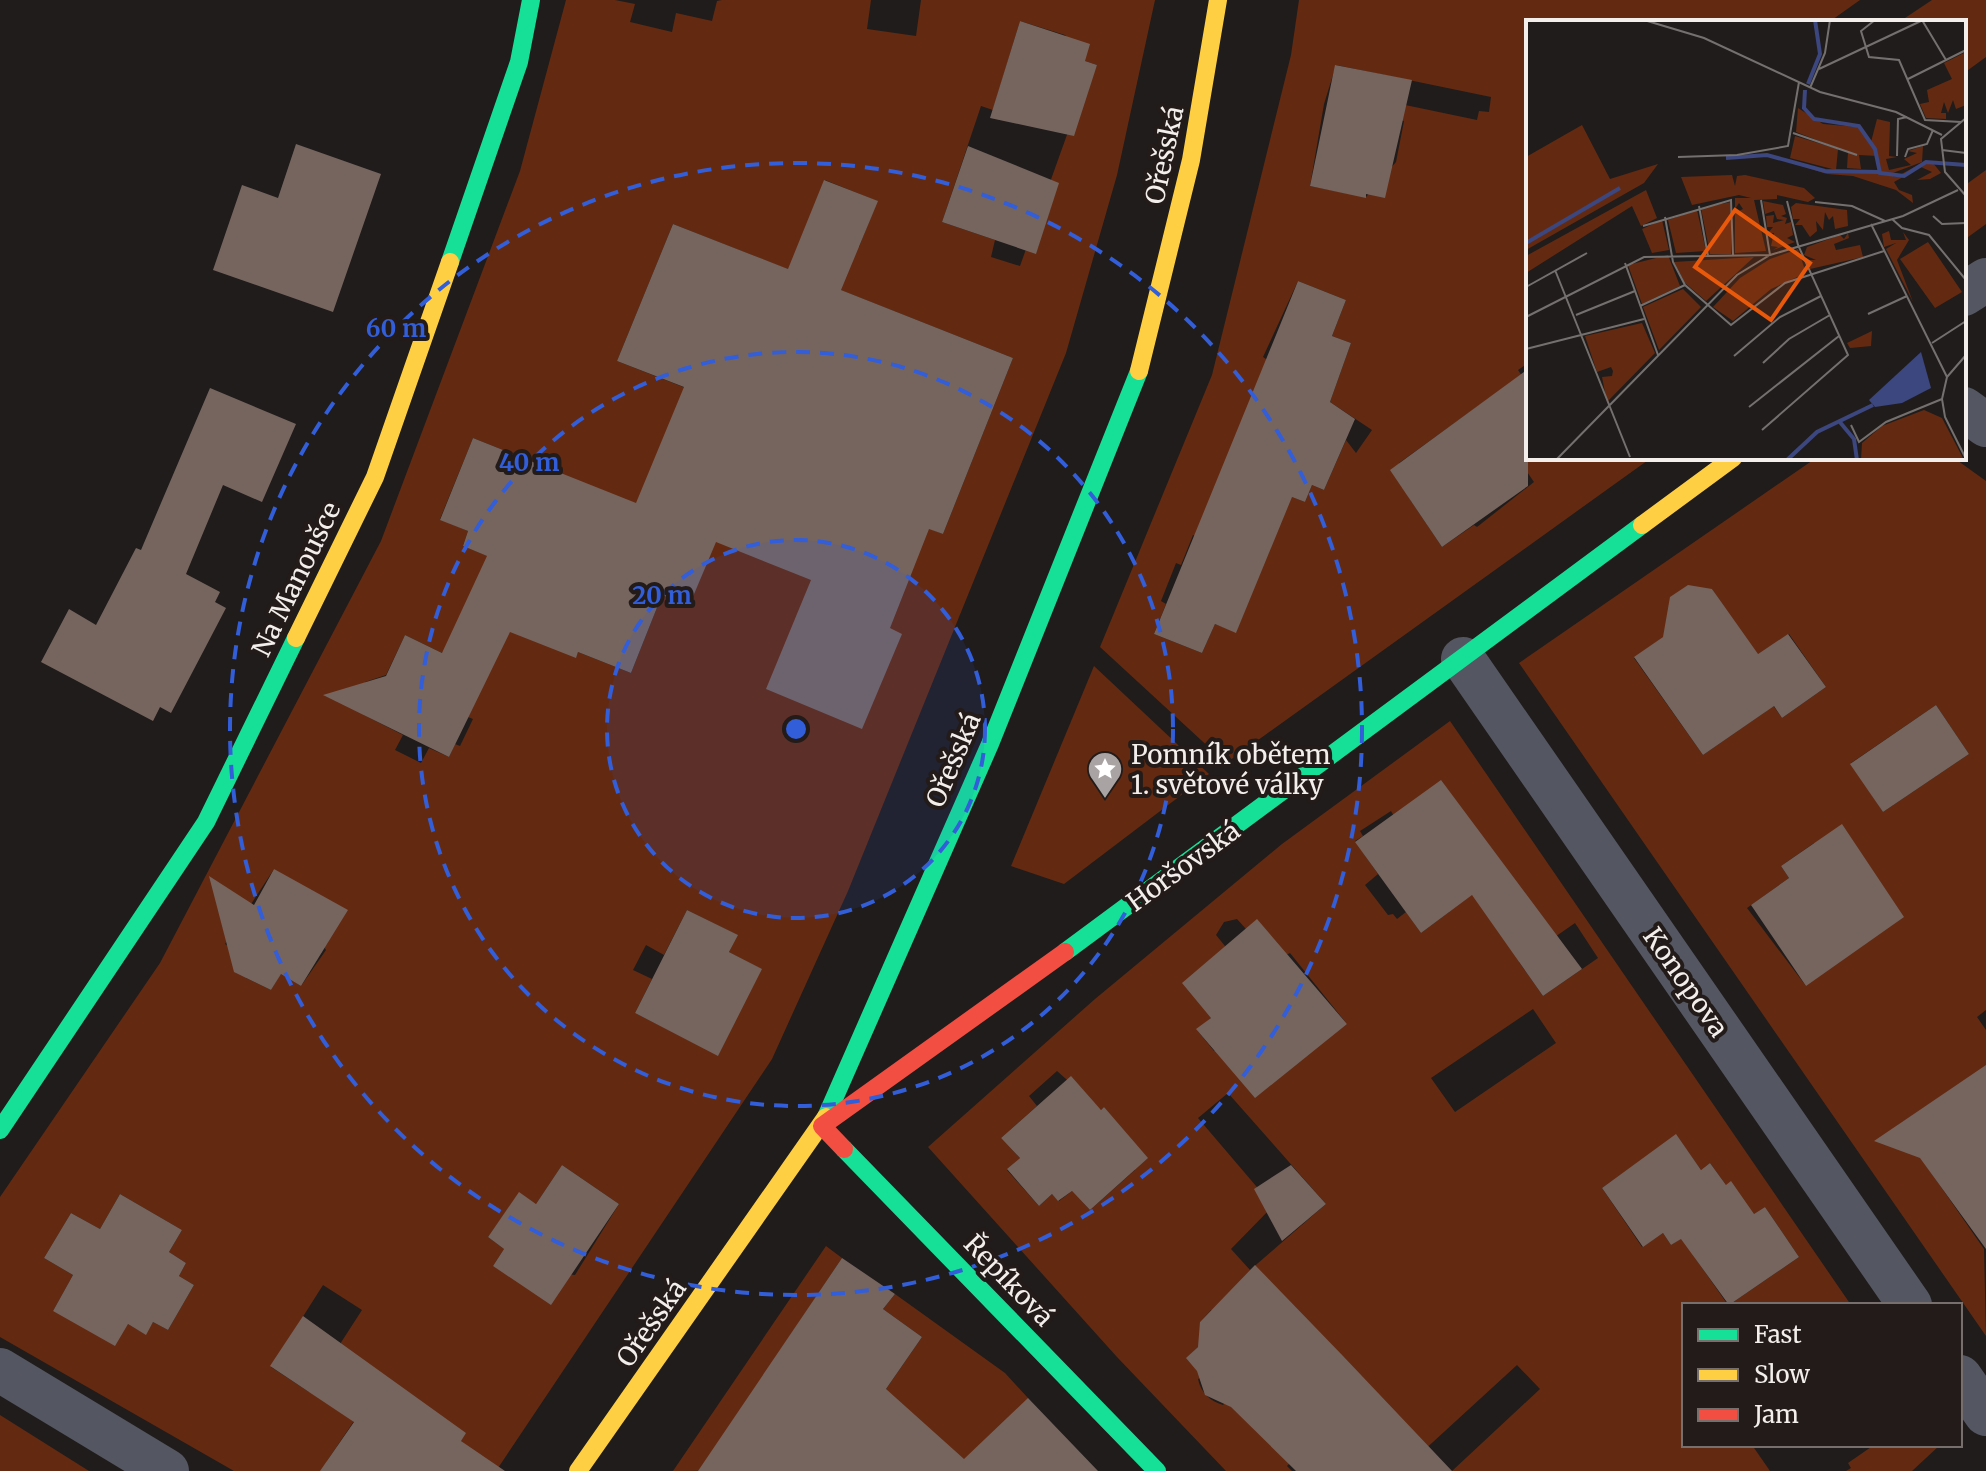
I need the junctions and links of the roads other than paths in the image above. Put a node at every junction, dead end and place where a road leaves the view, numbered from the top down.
1 (531, 0) edge
2 (1218, 0) edge
3 (1986, 280) edge
4 (1966, 293) edge
5 (1966, 410) edge
6 (1986, 425) edge
7 (1730, 460) edge
8 (1463, 659) junction
9 (822, 1126) junction
10 (0, 1130) edge
11 (1909, 1303) edge
12 (0, 1370) edge
13 (1962, 1380) edge
14 (1986, 1414) edge
15 (167, 1471) edge
16 (578, 1471) edge
17 (1157, 1471) edge

1 - 10 street, Na Manoušce
2 - 9 street, Ořešská
3 - 4 street
5 - 6 street
7 - 8 street, Horšovská
8 - 9 street, Horšovská
8 - 11 street, Konopova
9 - 16 street, Ořešská
9 - 17 street, Řepíková
12 - 15 street
13 - 14 street

